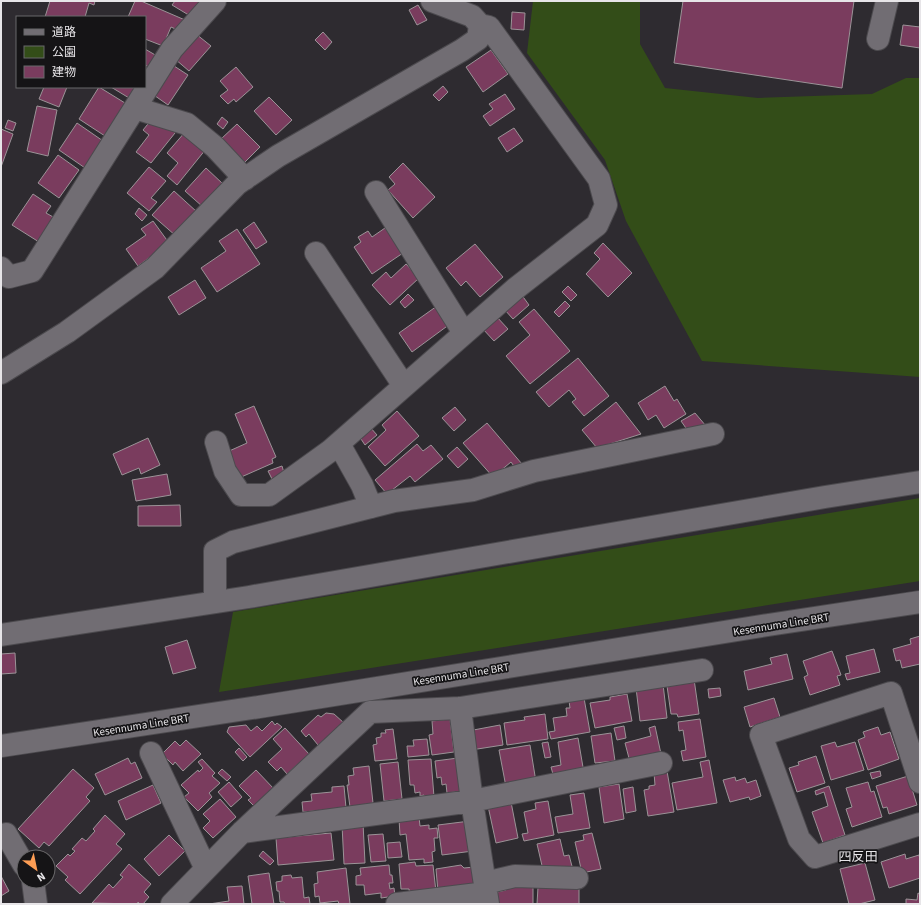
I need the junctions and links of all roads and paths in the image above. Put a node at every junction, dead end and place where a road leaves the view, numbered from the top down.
1 (215, 1) edge
2 (432, 1) edge
3 (887, 1) edge
4 (480, 25) junction
5 (878, 39) dead end
6 (135, 108) junction
7 (245, 179) junction
8 (376, 192) dead end
9 (316, 253) dead end
10 (1, 268) edge
11 (464, 333) junction
12 (1, 373) edge
13 (404, 386) junction
14 (713, 434) dead end
15 (216, 442) dead end
16 (339, 444) junction
17 (920, 482) edge
18 (371, 507) junction
19 (215, 602) junction
20 (920, 602) edge
21 (1, 635) edge
22 (702, 670) dead end
23 (460, 708) junction
24 (1, 746) edge
25 (151, 753) dead end
26 (661, 763) dead end
27 (920, 782) edge
28 (472, 801) junction
29 (920, 824) edge
30 (242, 832) junction
31 (1, 837) edge
32 (16, 851) edge
33 (206, 869) junction
34 (577, 878) dead end
35 (34, 889) edge
36 (486, 893) edge
37 (36, 904) edge
38 (172, 904) edge
39 (397, 904) edge

1 - 6 street
2 - 4 street
3 - 5 street
4 - 7 street
4 - 11 street
6 - 7 street
6 - 10 street
7 - 12 street
8 - 11 street
9 - 13 street
11 - 13 street
13 - 16 street
14 - 18 street
15 - 16 street
16 - 18 street
17 - 19 street
18 - 19 street
19 - 21 street
20 - 24 street, Kesennuma Line BRT
22 - 23 street
23 - 28 street
23 - 30 street
25 - 33 street
26 - 28 street
27 - 29 street
28 - 30 street
28 - 36 street
30 - 33 street
31 - 32 street
33 - 38 street
34 - 36 street
35 - 37 street
36 - 39 street

